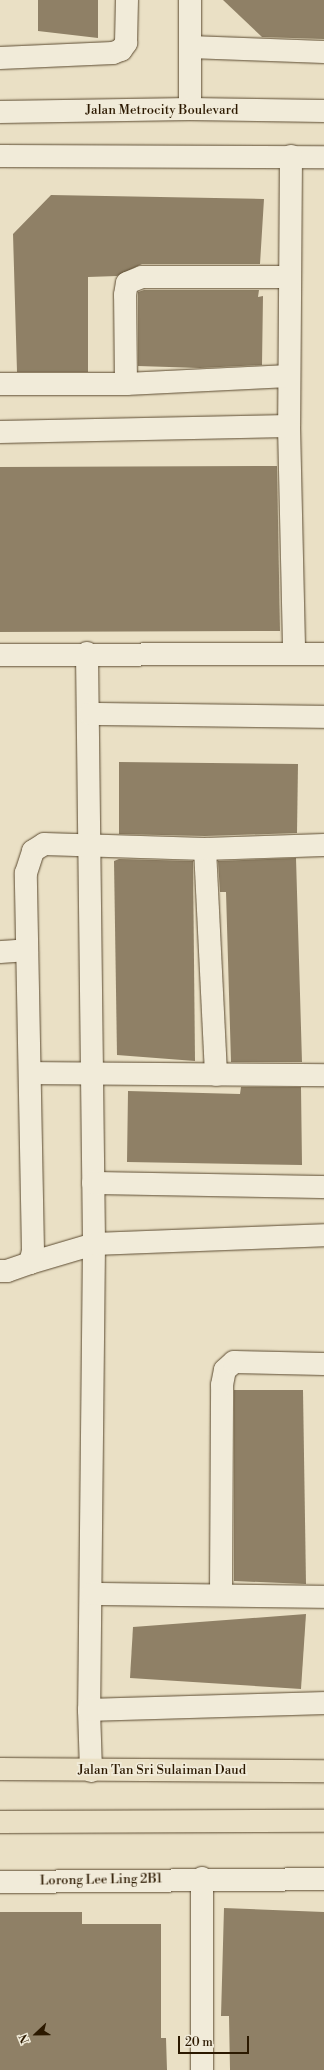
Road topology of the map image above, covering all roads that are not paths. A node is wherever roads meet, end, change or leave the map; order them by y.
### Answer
1 (127, 0) edge
2 (190, 0) edge
3 (190, 47) junction
4 (324, 52) edge
5 (0, 58) edge
6 (190, 109) junction
7 (324, 111) edge
8 (0, 112) edge
9 (0, 156) edge
10 (291, 156) junction
11 (324, 157) edge
12 (289, 277) junction
13 (289, 376) junction
14 (0, 384) edge
15 (126, 384) junction
16 (289, 426) junction
17 (0, 432) edge
18 (87, 653) junction
19 (294, 654) junction
20 (324, 654) edge
21 (0, 655) edge
22 (90, 714) junction
23 (324, 717) edge
24 (91, 844) junction
25 (324, 846) edge
26 (206, 849) junction
27 (27, 950) junction
28 (0, 952) edge
29 (30, 1073) junction
30 (92, 1074) junction
31 (216, 1075) junction
32 (324, 1075) edge
33 (93, 1182) junction
34 (324, 1187) edge
35 (324, 1235) edge
36 (94, 1244) junction
37 (30, 1263) junction
38 (0, 1270) edge
39 (324, 1364) edge
40 (92, 1594) junction
41 (221, 1595) junction
42 (324, 1597) edge
43 (324, 1703) edge
44 (89, 1710) junction
45 (0, 1769) edge
46 (91, 1771) junction
47 (324, 1771) edge
48 (324, 1821) edge
49 (0, 1822) edge
50 (202, 1878) junction
51 (324, 1879) edge
52 (0, 1882) edge
53 (202, 2070) edge

1 - 5 street
2 - 3 street
3 - 4 street
3 - 6 street
6 - 7 street, Jalan Metrocity Boulevard
6 - 8 street, Jalan Metrocity Boulevard
9 - 10 street
10 - 11 street
10 - 12 street
12 - 13 street
12 - 15 street
13 - 15 street
13 - 16 street
14 - 15 street
16 - 17 street
16 - 19 street
18 - 19 street
18 - 21 street
18 - 22 street
19 - 20 street
22 - 23 street
22 - 24 street
24 - 26 street
24 - 27 street
24 - 30 street
25 - 26 street
26 - 31 street
27 - 28 street
27 - 29 street
29 - 30 street
29 - 37 street
30 - 31 street
30 - 33 street
31 - 32 street
33 - 34 street
33 - 36 street
35 - 36 street
36 - 37 street
36 - 40 street
37 - 38 street
39 - 41 street
40 - 41 street
40 - 44 street
41 - 42 street
43 - 44 street
44 - 46 street
45 - 46 main road, Jalan Tan Sri Sulaiman Daud
46 - 47 main road, Jalan Tan Sri Sulaiman Daud
48 - 49 main road
50 - 51 street, Lorong Lee Ling 2B1
50 - 52 street, Lorong Lee Ling 2B1
50 - 53 street

